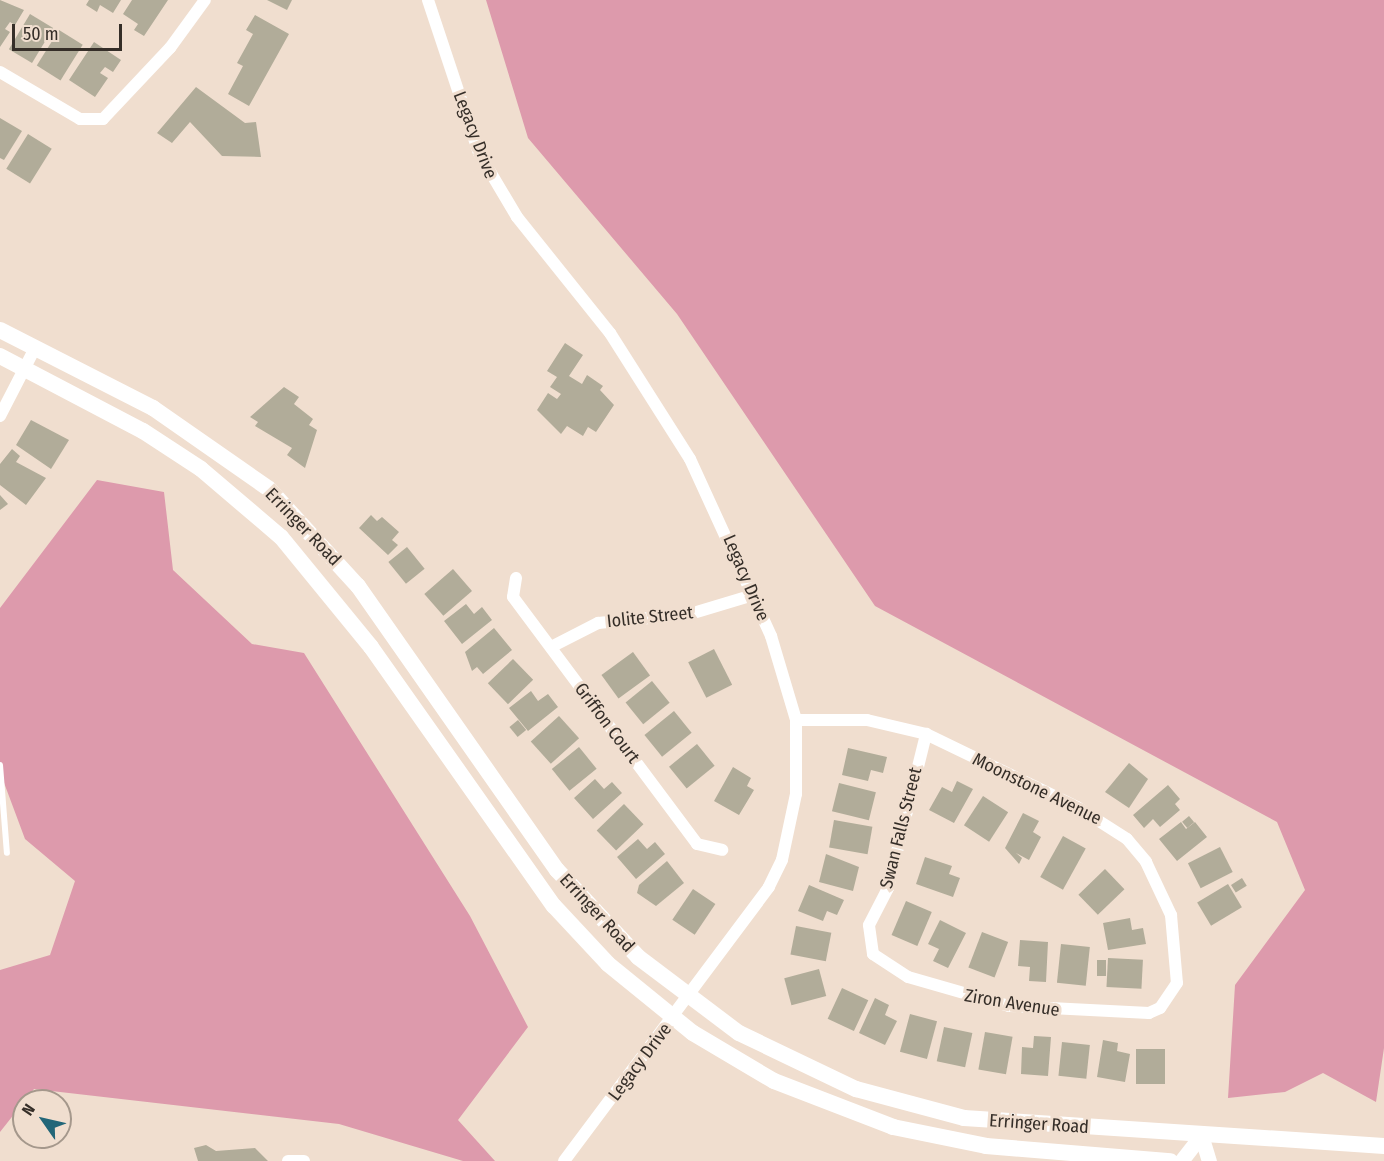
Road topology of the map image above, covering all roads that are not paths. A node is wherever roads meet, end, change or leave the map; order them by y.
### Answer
1 (205, 0) edge
2 (428, 0) edge
3 (0, 72) edge
4 (0, 330) edge
5 (34, 348) junction
6 (0, 356) edge
7 (24, 368) junction
8 (0, 416) edge
9 (516, 578) dead end
10 (753, 595) junction
11 (551, 648) junction
12 (796, 720) junction
13 (926, 735) junction
14 (0, 765) edge
15 (722, 850) dead end
16 (7, 853) dead end
17 (873, 954) joint
18 (688, 998) junction
19 (1160, 1008) joint
20 (673, 1018) junction
21 (1201, 1135) junction
22 (1384, 1146) edge
23 (288, 1161) edge
24 (304, 1161) edge
25 (564, 1161) edge
26 (1170, 1161) edge
27 (1181, 1161) edge
28 (1209, 1161) edge

1 - 3 street
2 - 10 street, Legacy Drive
4 - 5 main road, Erringer Road
5 - 7 street
5 - 18 main road, Erringer Road
6 - 7 main road, Erringer Road
7 - 8 street
7 - 20 main road, Erringer Road
9 - 11 street, Griffon Court
10 - 11 street, Iolite Street
10 - 12 street, Legacy Drive
11 - 15 street, Griffon Court
12 - 13 street, Moonstone Avenue
12 - 18 street, Legacy Drive
13 - 17 street, Swan Falls Street
13 - 19 street, Moonstone Avenue
14 - 16 lane
17 - 19 street, Ziron Avenue
18 - 20 street, Legacy Drive
18 - 21 main road, Erringer Road
20 - 25 street, Legacy Drive
20 - 26 main road, Erringer Road
21 - 22 main road, Erringer Road
21 - 27 street
21 - 28 street
23 - 24 street

